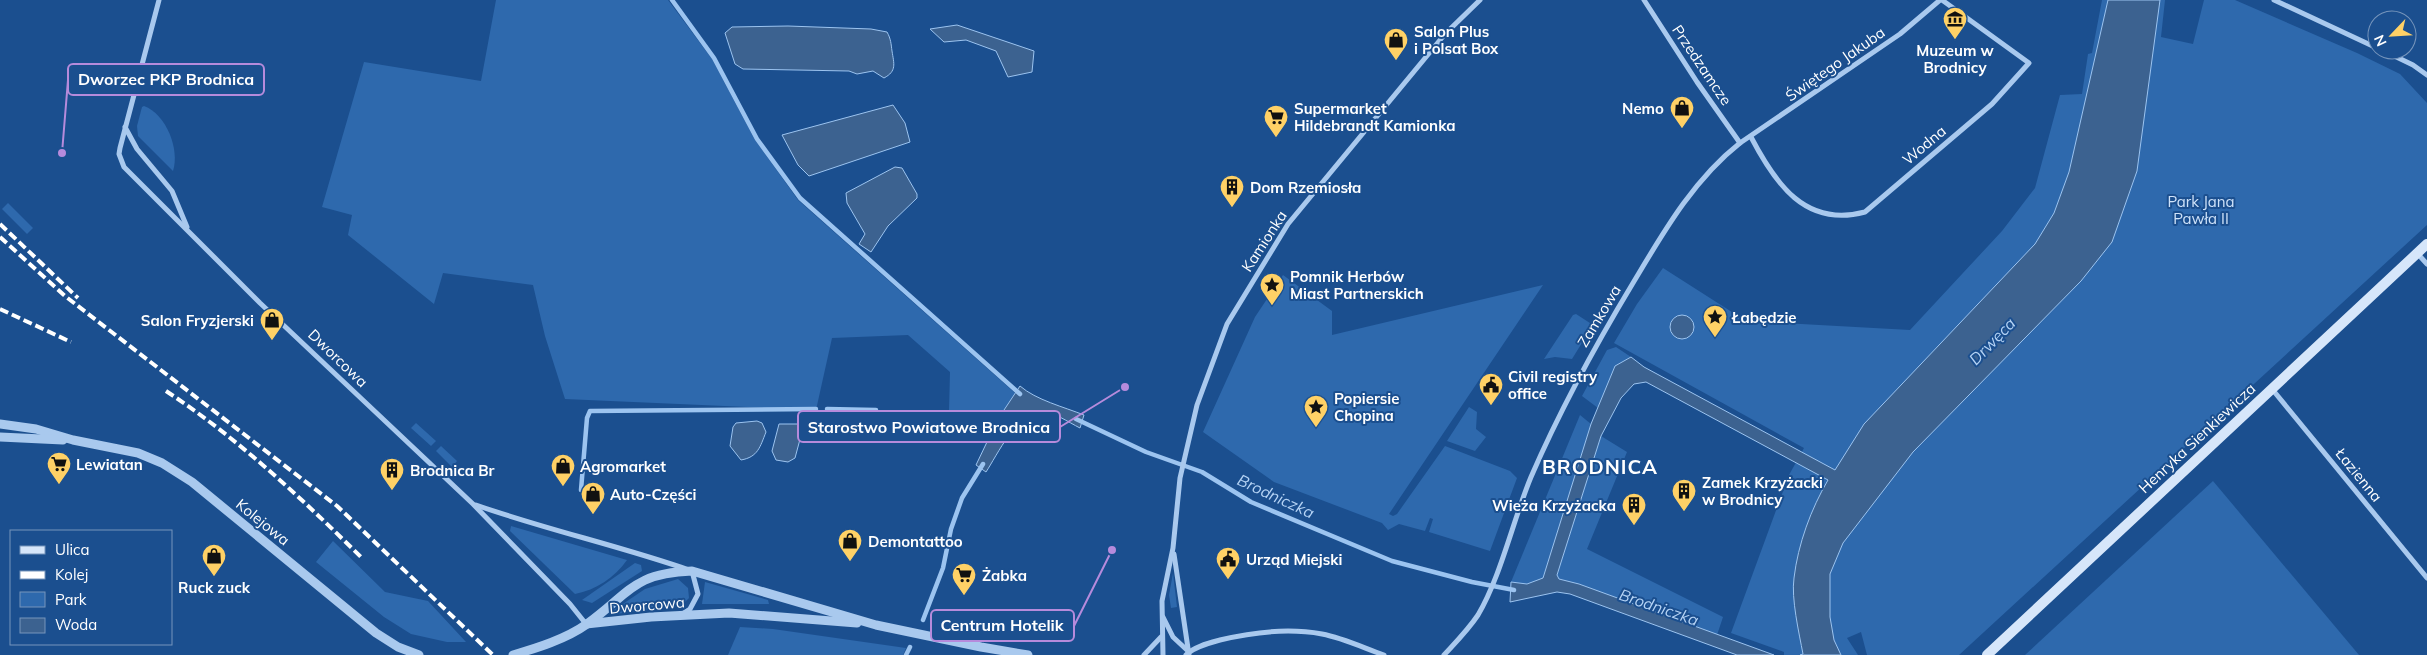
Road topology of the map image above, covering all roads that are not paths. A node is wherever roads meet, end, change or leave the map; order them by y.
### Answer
1 (159, 0) edge
2 (1480, 0) edge
3 (1644, 0) edge
4 (1941, 0) edge
5 (2274, 0) edge
6 (2367, 43) edge
7 (2403, 60) edge
8 (2427, 75) edge
9 (124, 127) junction
10 (1750, 137) junction
11 (1740, 143) junction
12 (188, 229) junction
13 (2427, 244) edge
14 (2417, 253) junction
15 (2427, 264) edge
16 (2271, 389) junction
17 (0, 424) edge
18 (0, 437) edge
19 (73, 440) junction
20 (473, 504) junction
21 (1173, 548) junction
22 (692, 570) junction
23 (2427, 578) edge
24 (1162, 614) junction
25 (681, 615) junction
26 (586, 624) junction
27 (876, 625) junction
28 (1161, 636) junction
29 (1188, 654) edge
30 (419, 655) edge
31 (513, 655) edge
32 (1028, 655) edge
33 (1144, 655) edge
34 (1163, 655) edge
35 (1384, 655) edge
36 (1444, 655) edge
37 (1987, 655) edge

1 - 9 street
2 - 21 street, Kamionka
3 - 11 street, Przedzamcze
4 - 10 street, Świętego Jakuba
4 - 10 street, Wodna
5 - 6 street
7 - 8 street
9 - 12 street, Dworcowa
9 - 12 street, Dworcowa
10 - 11 street, Świętego Jakuba
11 - 36 street, Zamkowa
12 - 20 street, Dworcowa
13 - 14 main road, Henryka Sienkiewicza
14 - 15 street
14 - 16 main road, Henryka Sienkiewicza
16 - 23 street, Łazienna
16 - 37 main road, Henryka Sienkiewicza
17 - 19 street, Kolejowa
18 - 19 street, Kolejowa
19 - 30 street, Kolejowa
20 - 22 street, Dworcowa
20 - 26 street, Dworcowa
21 - 24 street, Kamionka
21 - 29 street, Kamionka
22 - 25 street
22 - 26 street
22 - 27 street, Dworcowa
24 - 28 street, Kamionka
24 - 29 street
25 - 26 street, Dworcowa
25 - 27 street, Dworcowa
26 - 31 street
27 - 32 street, Dworcowa
28 - 33 street
28 - 34 street, Kamionka
29 - 35 street

